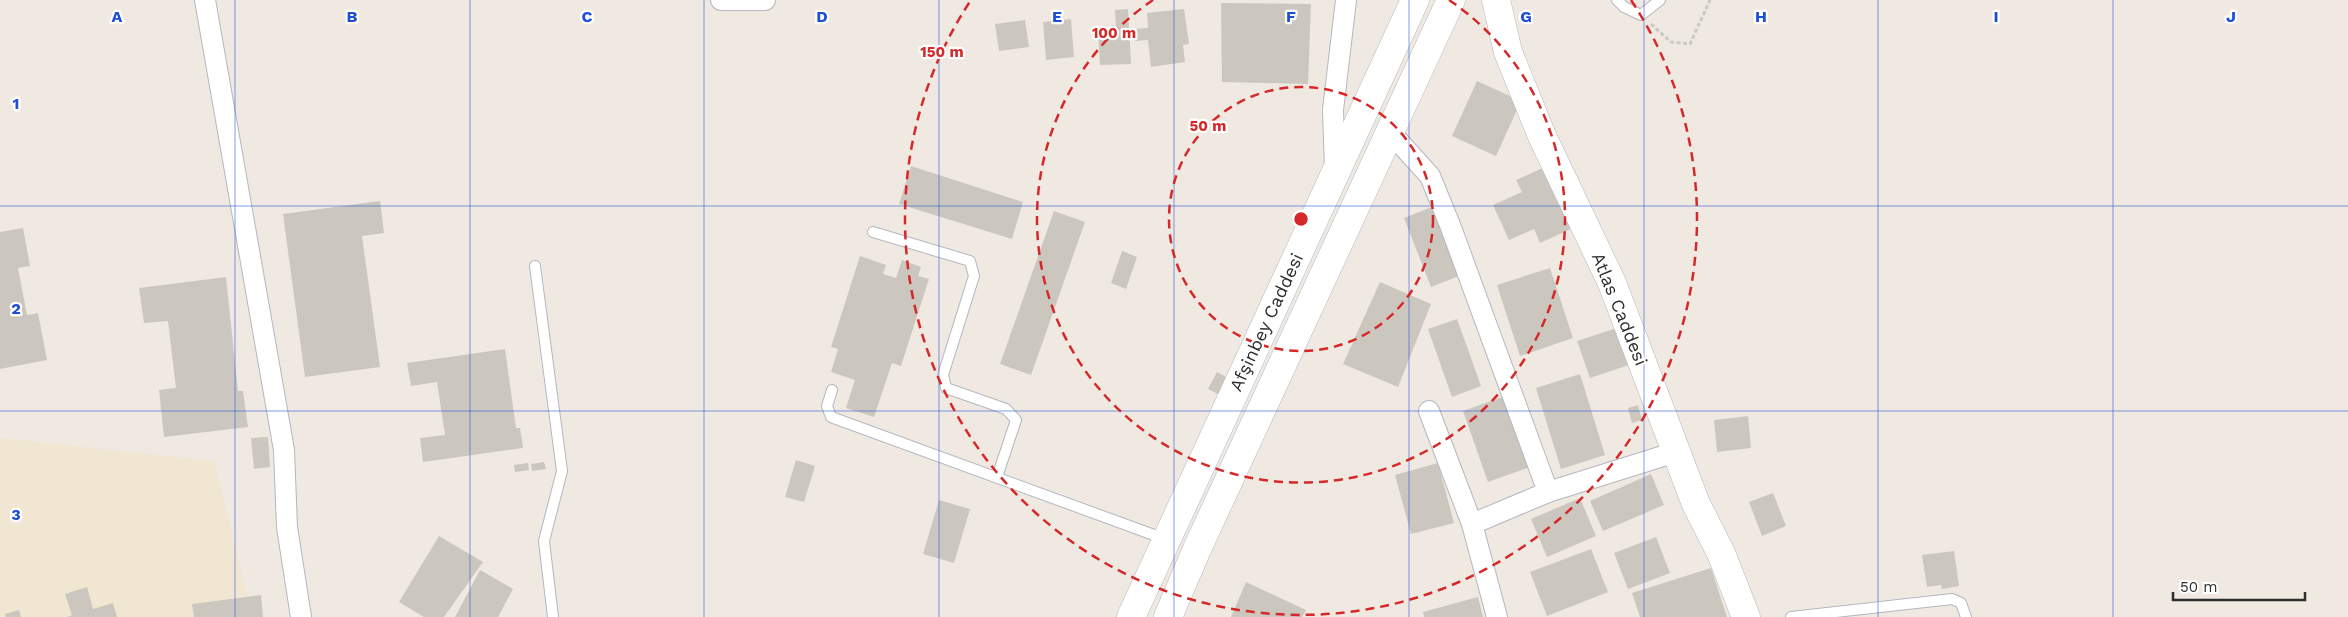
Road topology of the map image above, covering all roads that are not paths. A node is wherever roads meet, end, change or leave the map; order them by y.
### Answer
1 (205, 0) edge
2 (721, 0) edge
3 (765, 0) edge
4 (1346, 0) edge
5 (1415, 0) edge
6 (1452, 0) edge
7 (1496, 0) edge
8 (1617, 0) edge
9 (1660, 0) edge
10 (1390, 132) junction
11 (1336, 172) junction
12 (873, 232) dead end
13 (535, 266) dead end
14 (832, 390) dead end
15 (1429, 411) dead end
16 (1676, 452) junction
17 (997, 477) junction
18 (1548, 492) junction
19 (1472, 524) junction
20 (1166, 540) junction
21 (301, 617) edge
22 (553, 617) edge
23 (1131, 617) edge
24 (1168, 617) edge
25 (1496, 617) edge
26 (1746, 617) edge
27 (1791, 617) edge
28 (1966, 617) edge

1 - 21 street
2 - 3 street
4 - 11 street
5 - 11 main road, Afşinbey Caddesi
6 - 10 main road, Afşinbey Caddesi
7 - 16 main road, Atlas Caddesi
8 - 9 lane
10 - 18 street
10 - 24 main road, Afşinbey Caddesi
11 - 20 main road, Afşinbey Caddesi
12 - 17 lane
13 - 22 lane
14 - 17 lane
15 - 19 street
16 - 18 street
16 - 26 main road, Atlas Caddesi
17 - 20 lane
18 - 19 street
19 - 25 street
20 - 23 main road, Afşinbey Caddesi
27 - 28 lane

